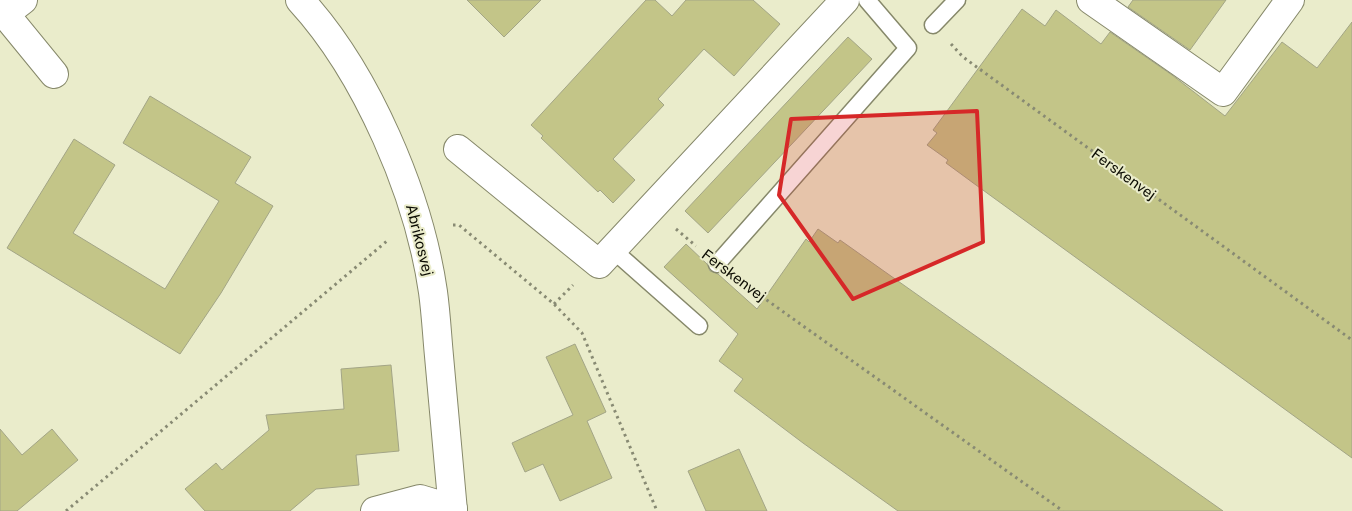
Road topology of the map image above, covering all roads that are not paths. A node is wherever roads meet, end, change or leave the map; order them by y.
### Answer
1 (300, 0) edge
2 (845, 0) edge
3 (867, 0) edge
4 (957, 0) edge
5 (1091, 0) edge
6 (1290, 0) edge
7 (9, 8) edge
8 (933, 25) road end
9 (54, 74) dead end
10 (458, 149) dead end
11 (613, 250) junction
12 (717, 264) road end
13 (699, 326) dead end
14 (453, 510) edge
15 (375, 511) edge

1 - 14 street, Abrikosvej
2 - 11 street
3 - 12 lane
4 - 8 lane
5 - 6 street
7 - 9 street
10 - 11 street
11 - 13 lane
14 - 15 street, Abrikosvej

